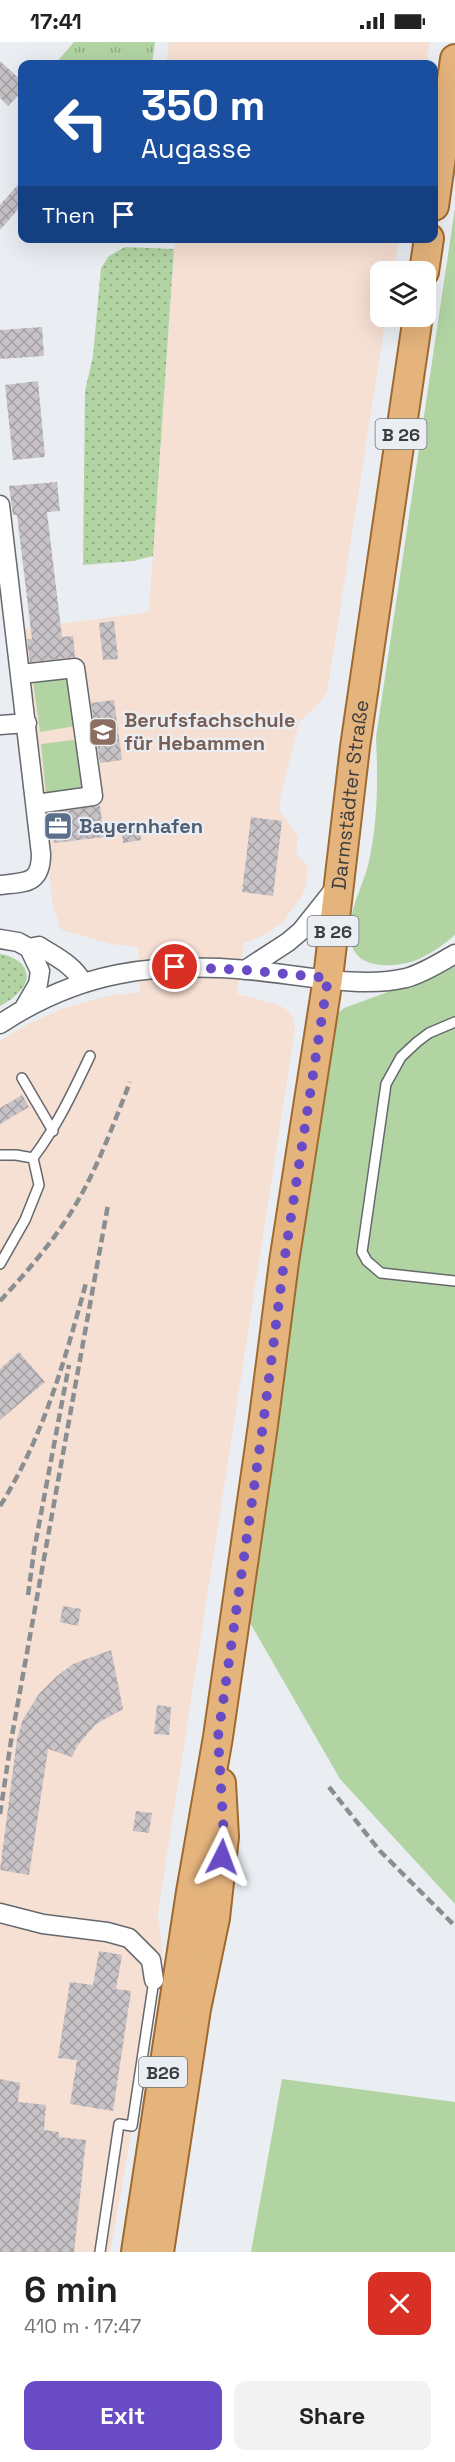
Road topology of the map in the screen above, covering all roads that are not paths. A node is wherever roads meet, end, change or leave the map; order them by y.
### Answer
1 (455, 59) edge
2 (438, 178) edge
3 (428, 243) edge
4 (426, 261) edge
5 (416, 327) edge
6 (0, 505) edge
7 (3, 567) edge
8 (21, 674) junction
9 (27, 723) junction
10 (0, 725) edge
11 (36, 804) junction
12 (339, 884) junction
13 (1, 885) edge
14 (0, 939) edge
15 (29, 948) junction
16 (455, 954) edge
17 (238, 970) junction
18 (328, 978) junction
19 (83, 983) junction
20 (24, 1008) junction
21 (455, 1022) edge
22 (0, 1024) edge
23 (90, 1056) dead end
24 (22, 1078) dead end
25 (53, 1131) junction
26 (0, 1155) edge
27 (33, 1158) junction
28 (0, 1264) edge
29 (455, 1281) edge
30 (218, 1737) junction
31 (0, 1913) edge
32 (154, 1980) joint
33 (100, 2252) edge
34 (136, 2252) edge
35 (159, 2252) edge

1 - 2 main road
3 - 4 main road
5 - 12 main road, Darmstädter Straße / B 26
6 - 7 street
7 - 8 street
8 - 9 street
8 - 11 street
9 - 10 street
9 - 11 street
11 - 13 street
12 - 17 street
12 - 18 main road, Darmstädter Straße / B 26
14 - 15 street
15 - 19 street
15 - 20 street
16 - 18 street
17 - 18 street
17 - 19 street
18 - 30 main road, Darmstädter Straße / B 26
19 - 20 street
20 - 22 street
21 - 29 lane
23 - 25 lane
24 - 25 lane
25 - 27 lane
26 - 27 lane
27 - 28 lane
30 - 34 main road, Darmstädter Straße / B26
30 - 35 main road, Darmstädter Straße / B 26
31 - 32 street
32 - 33 lane

